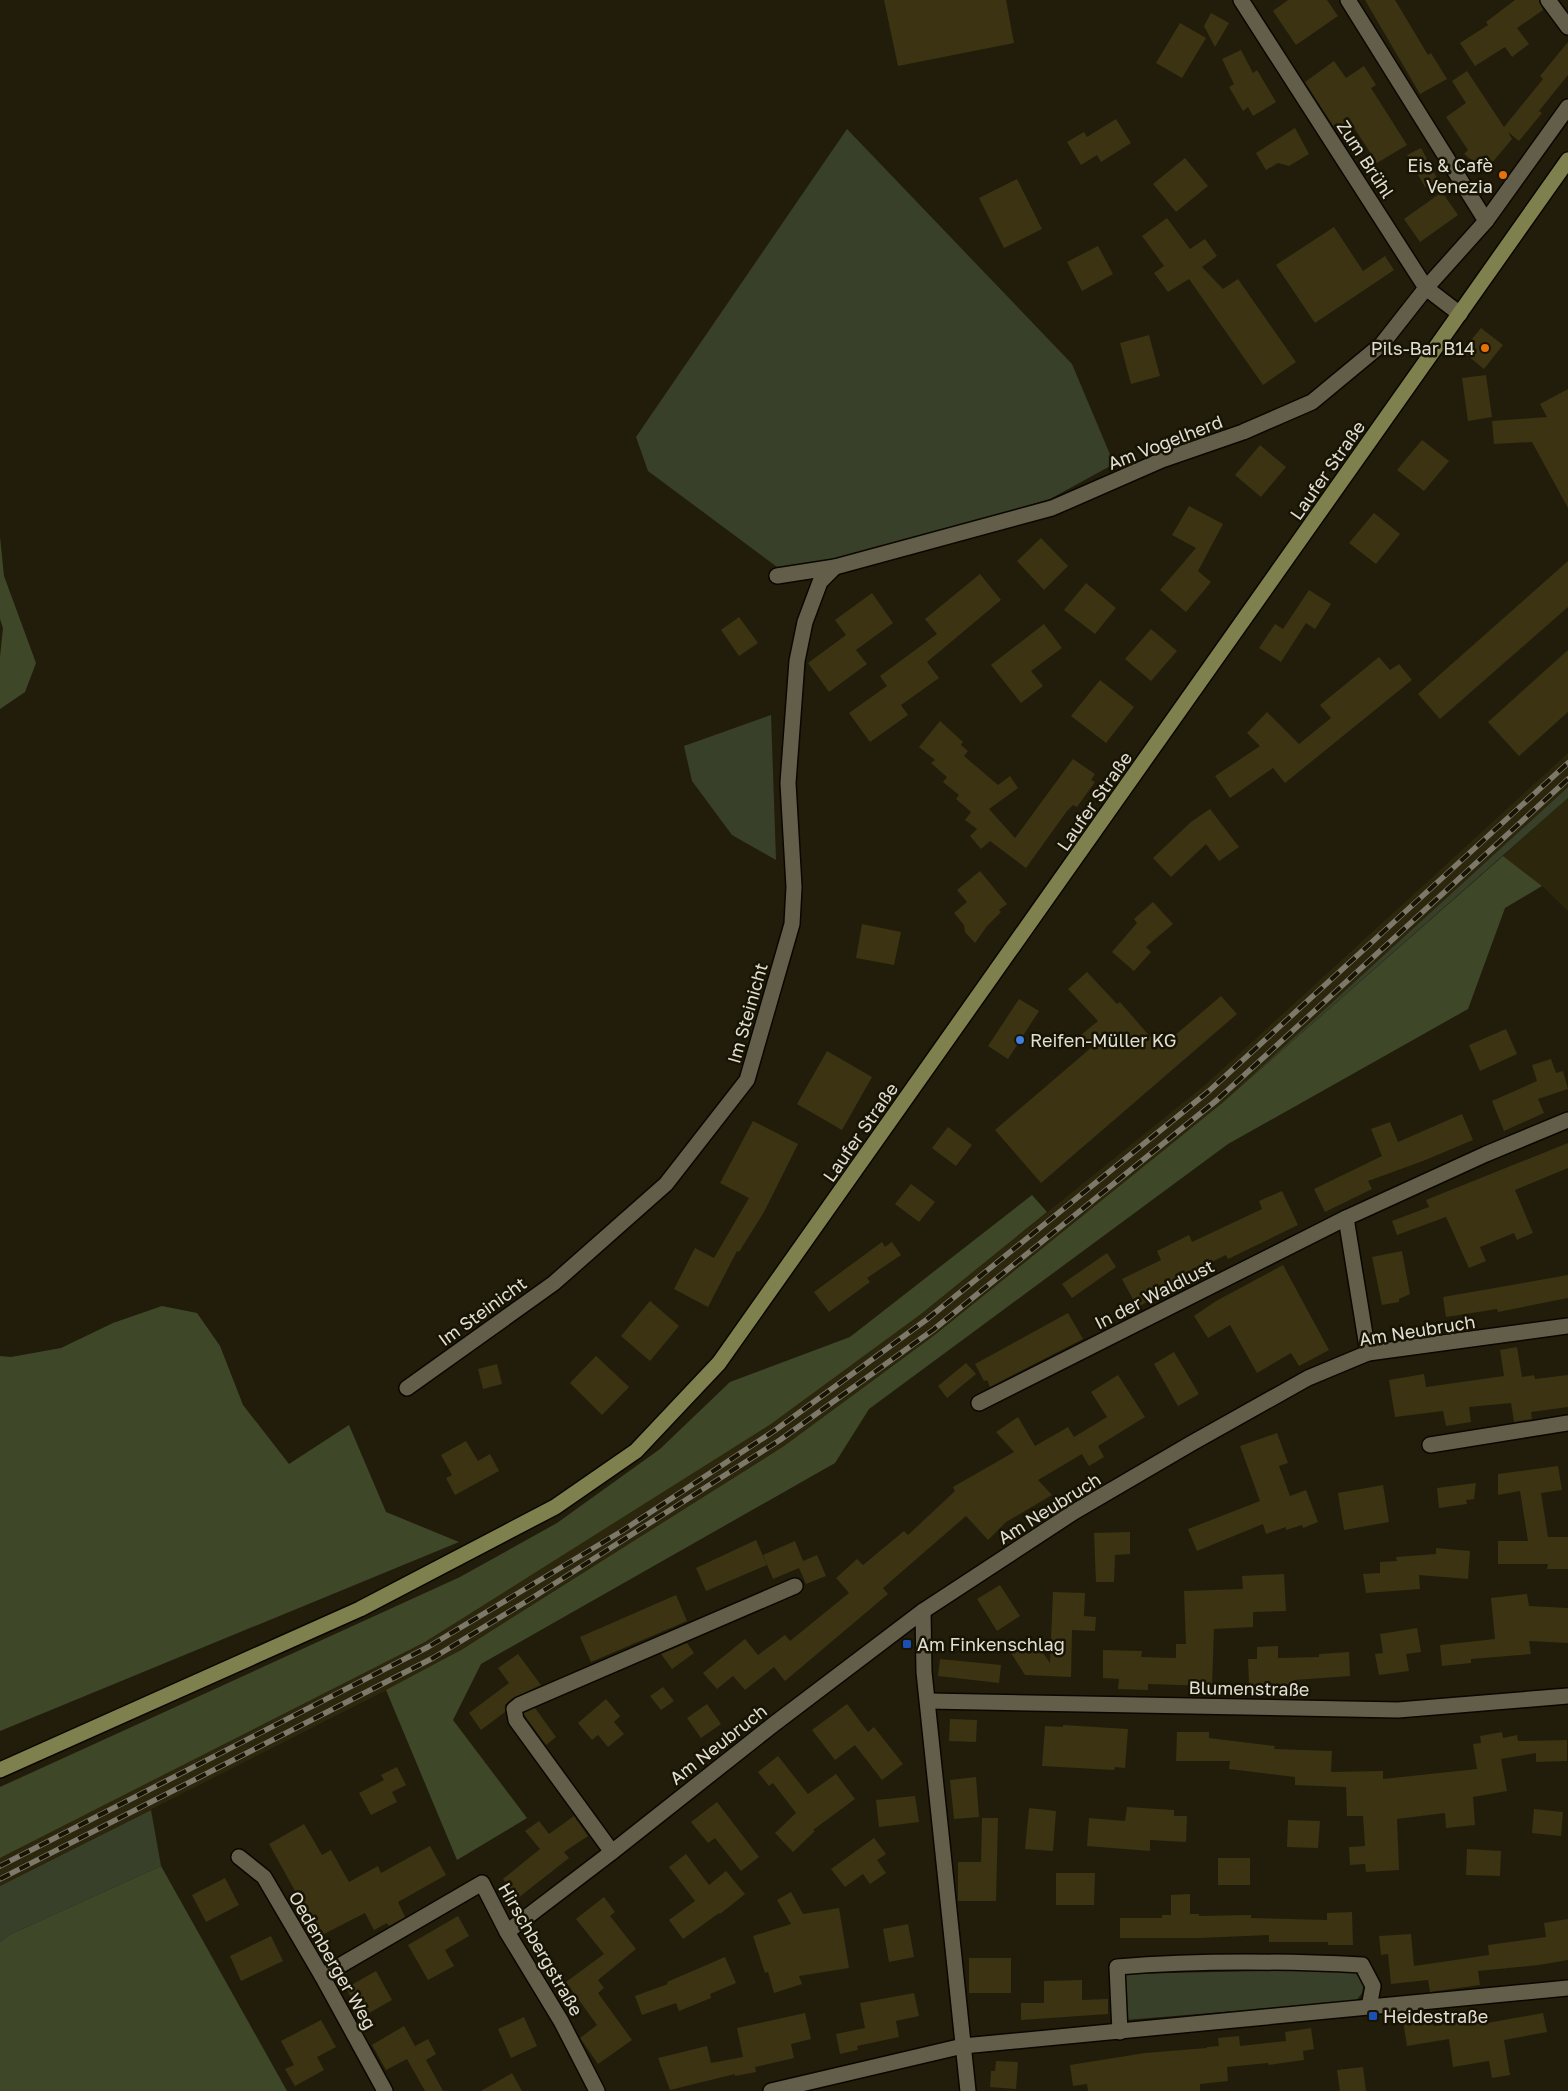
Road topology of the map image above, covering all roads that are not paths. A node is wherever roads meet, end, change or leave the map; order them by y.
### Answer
1 (1241, 0) edge
2 (1348, 0) edge
3 (1548, 0) edge
4 (1568, 27) edge
5 (1568, 108) edge
6 (1568, 160) edge
7 (1486, 222) junction
8 (1426, 288) junction
9 (1460, 314) junction
10 (874, 555) joint
11 (836, 567) junction
12 (778, 576) dead end
13 (1568, 1120) edge
14 (1346, 1218) junction
15 (1568, 1326) edge
16 (1368, 1353) junction
17 (407, 1388) dead end
18 (979, 1403) dead end
19 (1568, 1424) edge
20 (1430, 1445) dead end
21 (795, 1586) dead end
22 (923, 1611) junction
23 (1568, 1696) edge
24 (928, 1701) junction
25 (0, 1770) edge
26 (612, 1852) junction
27 (239, 1857) dead end
28 (507, 1932) junction
29 (322, 1976) junction
30 (1568, 1988) edge
31 (1369, 2007) junction
32 (1120, 2032) junction
33 (963, 2046) junction
34 (385, 2091) edge
35 (597, 2091) edge
36 (771, 2091) edge
37 (968, 2091) edge

1 - 8 street, Zum Brühl
2 - 7 street
3 - 4 street
5 - 7 street
6 - 9 main road, Laufer Straße
7 - 8 street
8 - 9 street, Zum Brühl
8 - 10 street, Am Vogelherd
9 - 25 main road, Laufer Straße
10 - 11 street, Im Steinicht
11 - 12 street, Im Steinicht
11 - 17 street, Im Steinicht
13 - 14 street, In der Waldlust
14 - 16 street
14 - 18 street, In der Waldlust
15 - 16 street, Am Neubruch
16 - 22 street, Am Neubruch
19 - 20 street
21 - 26 street
22 - 24 street
22 - 26 street, Am Neubruch
23 - 24 street, Blumenstraße
24 - 33 street
26 - 28 street, Am Neubruch
27 - 29 street, Oedenberger Weg
28 - 29 street, Hirschbergstraße
28 - 35 street, Hirschbergstraße
29 - 34 street, Oedenberger Weg
30 - 31 street
31 - 32 street
31 - 32 street
32 - 33 street
33 - 36 street
33 - 37 street

